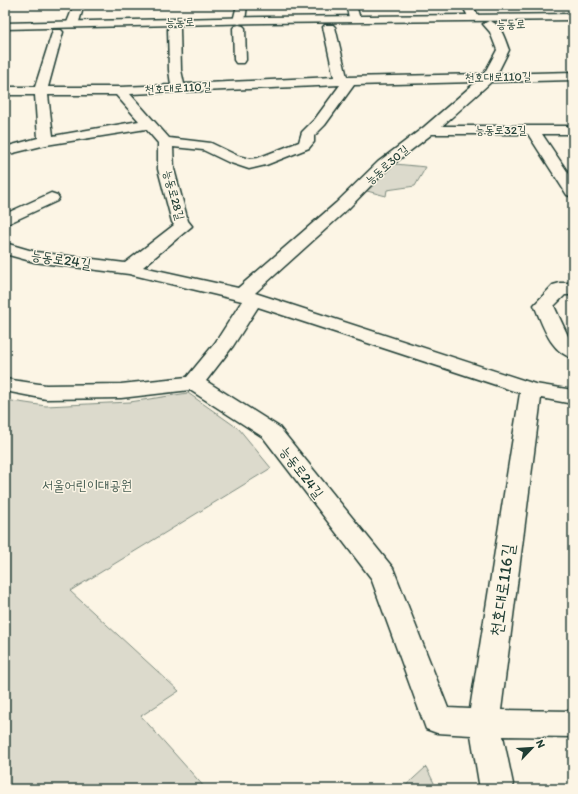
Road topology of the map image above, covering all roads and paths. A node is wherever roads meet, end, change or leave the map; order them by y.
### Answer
1 (79, 5) edge
2 (242, 5) edge
3 (351, 5) edge
4 (467, 5) edge
5 (573, 17) edge
6 (474, 18) junction
7 (354, 19) junction
8 (72, 24) junction
9 (489, 24) junction
10 (573, 24) edge
11 (239, 25) junction
12 (5, 26) edge
13 (329, 27) junction
14 (174, 29) junction
15 (57, 32) junction
16 (5, 33) edge
17 (240, 60) dead end
18 (573, 76) edge
19 (489, 77) junction
20 (346, 81) junction
21 (178, 88) junction
22 (41, 90) junction
23 (5, 91) edge
24 (120, 91) junction
25 (148, 124) junction
26 (429, 130) junction
27 (532, 130) junction
28 (573, 130) edge
29 (46, 142) junction
30 (164, 142) junction
31 (5, 151) edge
32 (573, 192) edge
33 (51, 198) dead end
34 (5, 220) edge
35 (5, 248) edge
36 (129, 269) junction
37 (573, 289) edge
38 (248, 297) junction
39 (573, 352) edge
40 (194, 383) junction
41 (5, 385) edge
42 (531, 390) junction
43 (570, 394) edge
44 (484, 722) junction
45 (573, 724) edge
46 (497, 789) edge

1 - 8 street
2 - 11 street
3 - 7 street
4 - 6 street
5 - 6 street, 능동로
6 - 7 street, 능동로
7 - 11 street, 능동로
8 - 11 street, 능동로
8 - 12 street, 능동로
9 - 10 street, 능동로
9 - 13 street, 능동로
9 - 19 street, 능동로30길
11 - 13 street, 능동로
11 - 14 street, 능동로
11 - 17 street
13 - 20 street
14 - 15 street, 능동로
14 - 21 street
15 - 16 street, 능동로
15 - 22 street
18 - 19 street, 천호대로110길
19 - 20 street, 천호대로110길
19 - 26 street, 능동로30길
20 - 21 street, 천호대로110길
20 - 30 street
21 - 24 street, 천호대로110길
22 - 23 street, 천호대로110길
22 - 24 street, 천호대로110길
22 - 29 street
24 - 25 street
25 - 29 street
25 - 30 street
26 - 27 street, 능동로32길
26 - 38 street, 능동로30길
27 - 28 street, 능동로32길
27 - 32 street
29 - 31 street
30 - 36 street, 능동로28길
33 - 34 street
35 - 36 street, 능동로24길
36 - 38 street, 능동로24길
37 - 39 street
38 - 40 street, 능동로30길
38 - 42 street, 능동로24길
40 - 41 street
40 - 44 street, 능동로24길
42 - 43 street, 능동로24길
42 - 44 street, 천호대로116길
44 - 45 street
44 - 46 street, 천호대로116길

